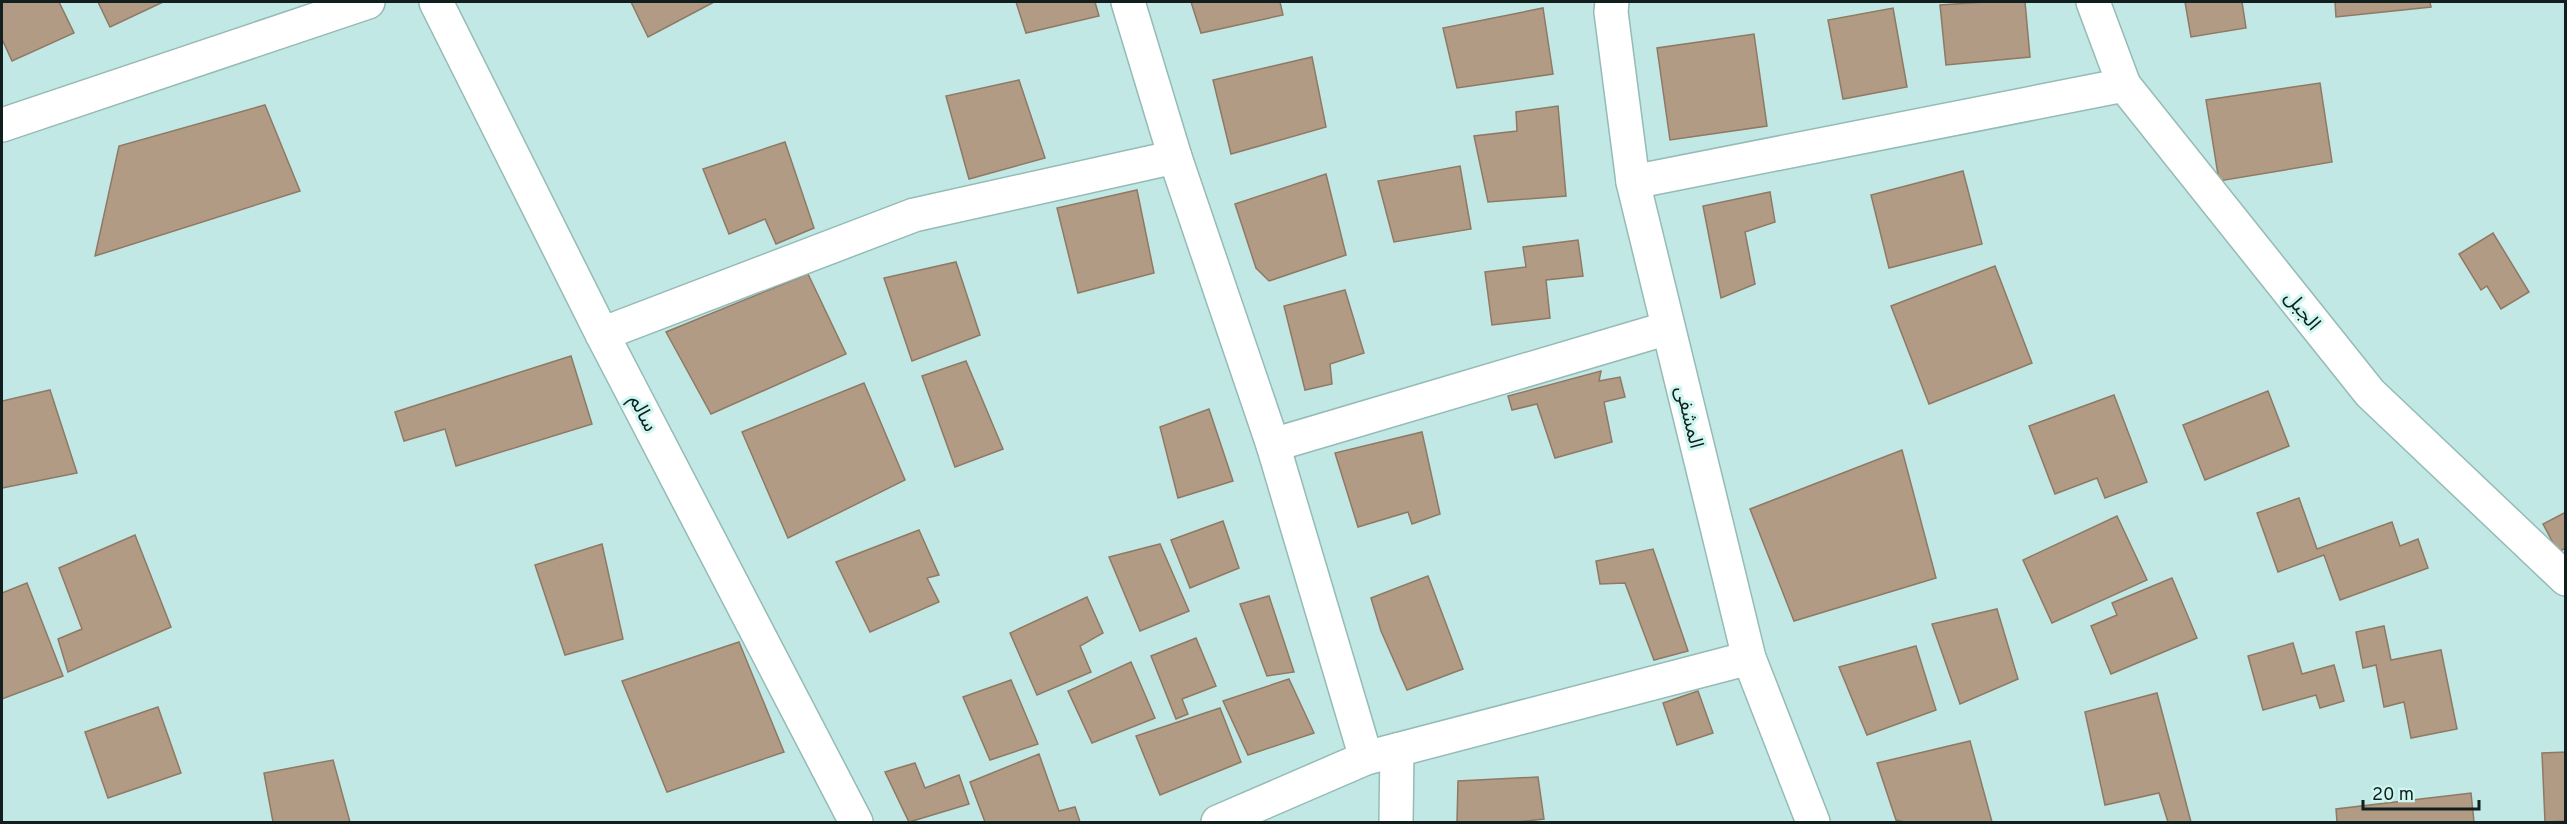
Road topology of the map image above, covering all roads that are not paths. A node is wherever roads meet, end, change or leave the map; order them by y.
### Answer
1 (368, 2) edge
2 (436, 2) edge
3 (1128, 2) edge
4 (1612, 2) edge
5 (2093, 2) edge
6 (2124, 85) junction
7 (2, 125) edge
8 (1175, 157) junction
9 (1633, 182) junction
10 (1668, 328) junction
11 (602, 334) junction
12 (1273, 445) junction
13 (2565, 579) edge
14 (1749, 658) junction
15 (1381, 754) junction
16 (856, 822) edge
17 (1218, 822) edge
18 (1396, 822) edge
19 (1813, 822) edge

1 - 7 street
2 - 11 street, سالم
3 - 8 street
4 - 9 street, المشفى
5 - 6 street, الجبل
6 - 9 street
6 - 13 street, الجبل
8 - 11 street
8 - 12 street
9 - 10 street, المشفى
10 - 12 street
10 - 14 street, المشفى
11 - 16 street, سالم
12 - 15 street
14 - 15 street
14 - 19 street, المشفى
15 - 17 street
15 - 18 street

